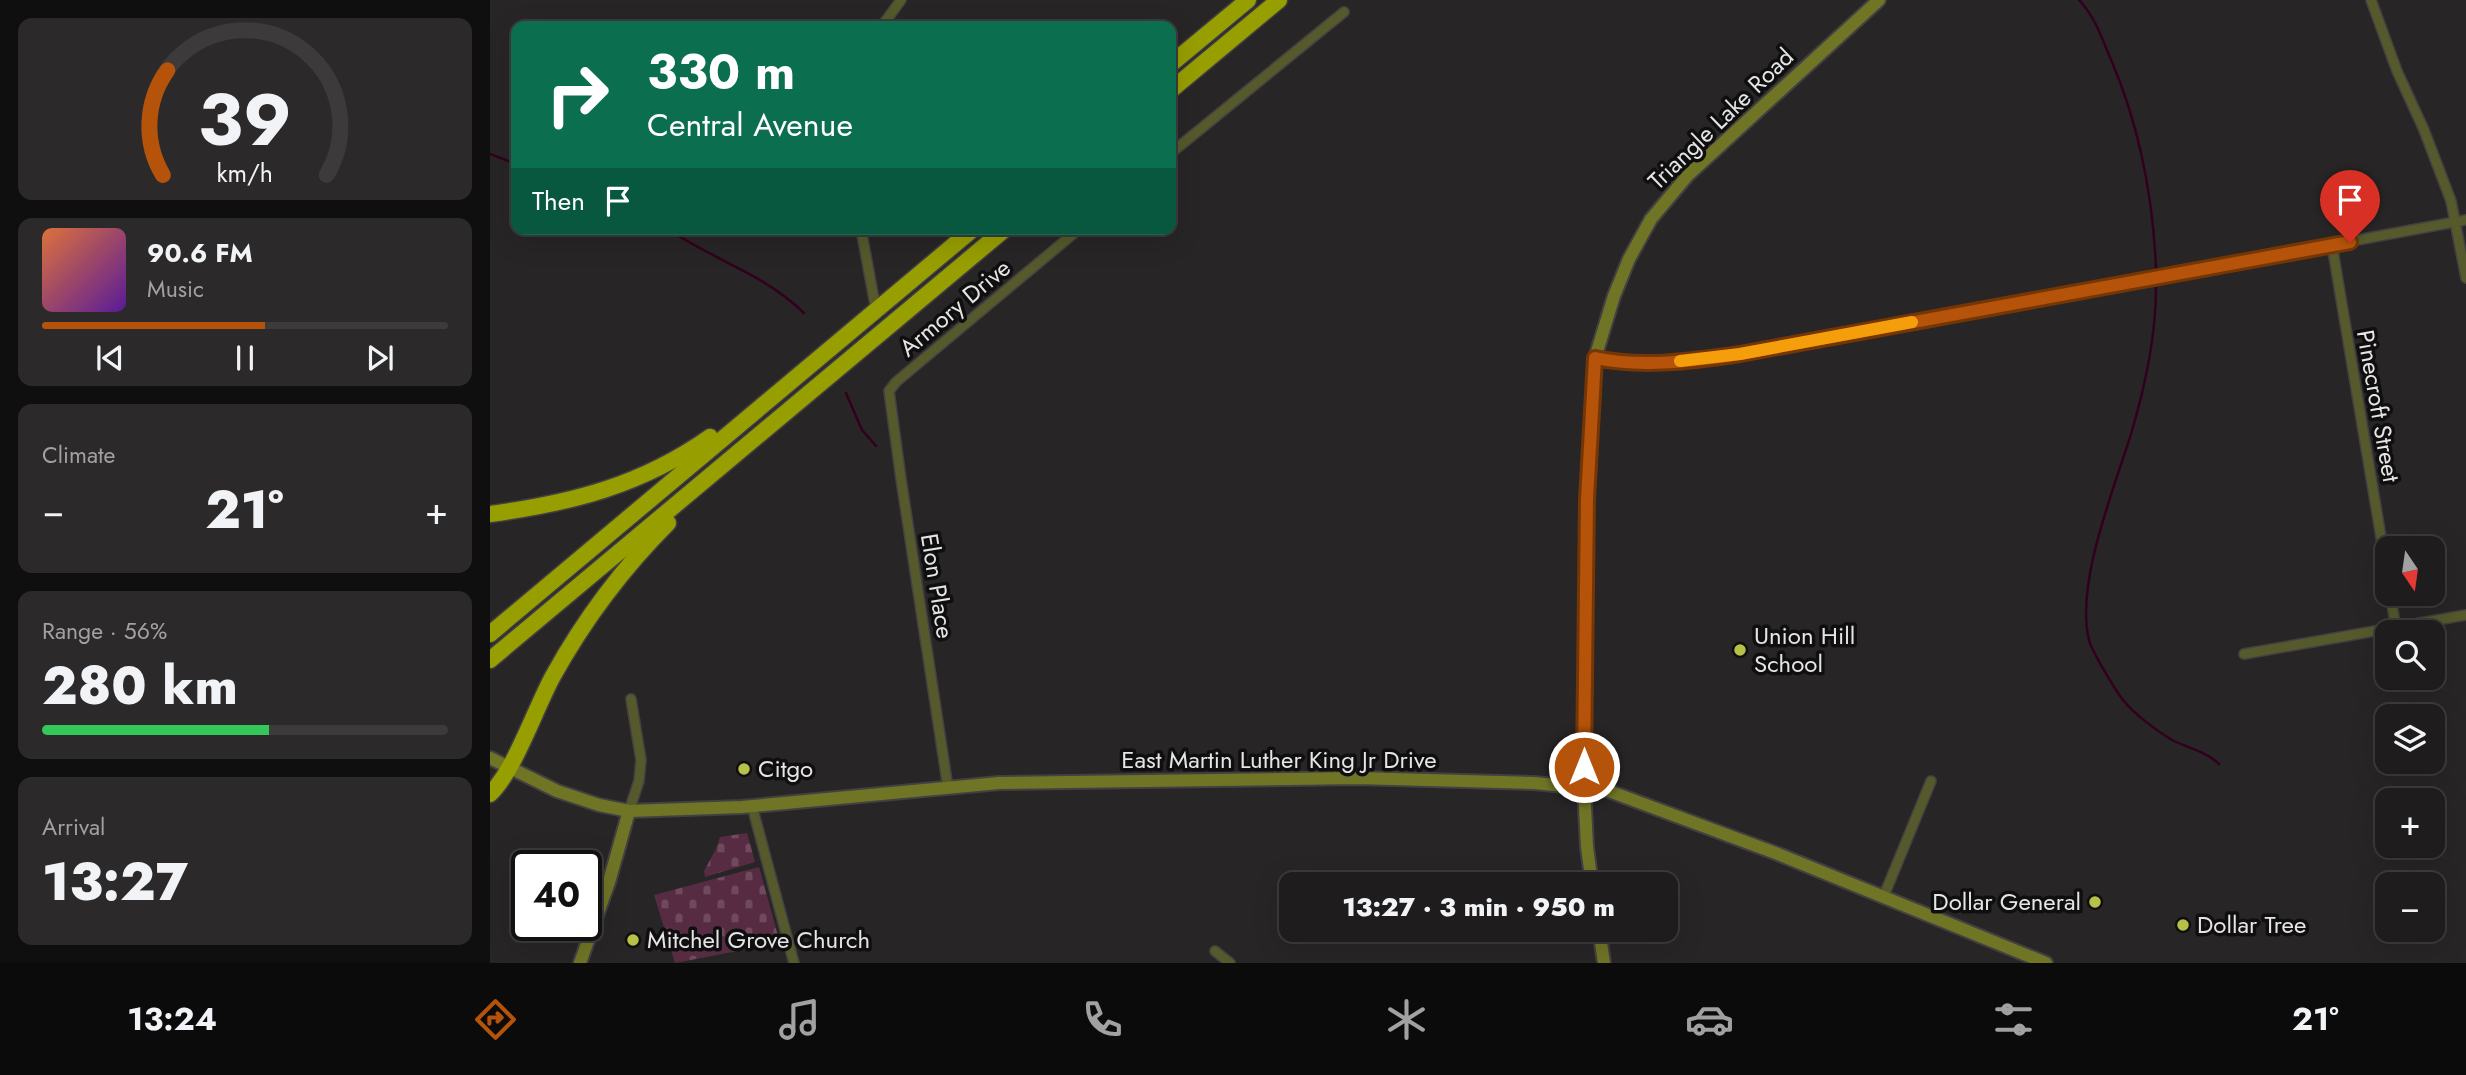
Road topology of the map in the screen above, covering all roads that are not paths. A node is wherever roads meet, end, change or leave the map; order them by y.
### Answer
1 (901, 0) edge
2 (1248, 0) edge
3 (1279, 0) edge
4 (1879, 0) edge
5 (2371, 0) edge
6 (1344, 12) dead end
7 (886, 21) edge
8 (1176, 60) edge
9 (1176, 86) edge
10 (1176, 149) edge
11 (2461, 221) edge
12 (862, 235) edge
13 (966, 235) edge
14 (998, 235) edge
15 (1072, 235) edge
16 (2332, 245) junction
17 (2466, 278) edge
18 (876, 310) junction
19 (1595, 358) junction
20 (792, 379) junction
21 (890, 391) joint
22 (743, 449) junction
23 (490, 514) edge
24 (2381, 536) edge
25 (2466, 615) edge
26 (2439, 620) edge
27 (2375, 632) edge
28 (490, 634) edge
29 (2244, 654) dead end
30 (490, 660) edge
31 (631, 699) dead end
32 (490, 758) edge
33 (509, 766) junction
34 (1931, 781) dead end
35 (948, 788) junction
36 (1584, 788) junction
37 (490, 794) edge
38 (752, 806) junction
39 (629, 811) junction
40 (1590, 872) edge
41 (1883, 898) junction
42 (1601, 942) edge
43 (1215, 951) dead end
44 (580, 963) edge
45 (794, 963) edge
46 (1230, 963) edge
47 (1604, 963) edge
48 (2046, 963) edge

1 - 7 street
2 - 8 highway
3 - 9 highway
4 - 19 main road, Triangle Lake Road
5 - 11 street
6 - 10 street
11 - 16 street
11 - 17 street
12 - 18 street
13 - 18 highway
14 - 22 highway
15 - 21 street, Armory Drive
16 - 19 street
16 - 24 street, Pinecroft Street
18 - 20 highway
19 - 36 main road, Triangle Lake Road
20 - 23 highway
20 - 28 highway
21 - 35 street, Elon Place
22 - 30 highway
22 - 33 highway
25 - 26 street
27 - 29 street
31 - 39 street
32 - 33 main road, East Martin Luther King Jr Drive
33 - 37 highway
33 - 39 main road, East Martin Luther King Jr Drive
34 - 41 street
35 - 36 main road, East Martin Luther King Jr Drive
35 - 38 main road, East Martin Luther King Jr Drive
36 - 40 main road, Triangle Lake Road
36 - 41 main road, East Martin Luther King Jr Drive
38 - 39 main road, East Martin Luther King Jr Drive
38 - 45 street
39 - 44 main road
41 - 48 main road, East Martin Luther King Jr Drive
42 - 47 main road
43 - 46 street

